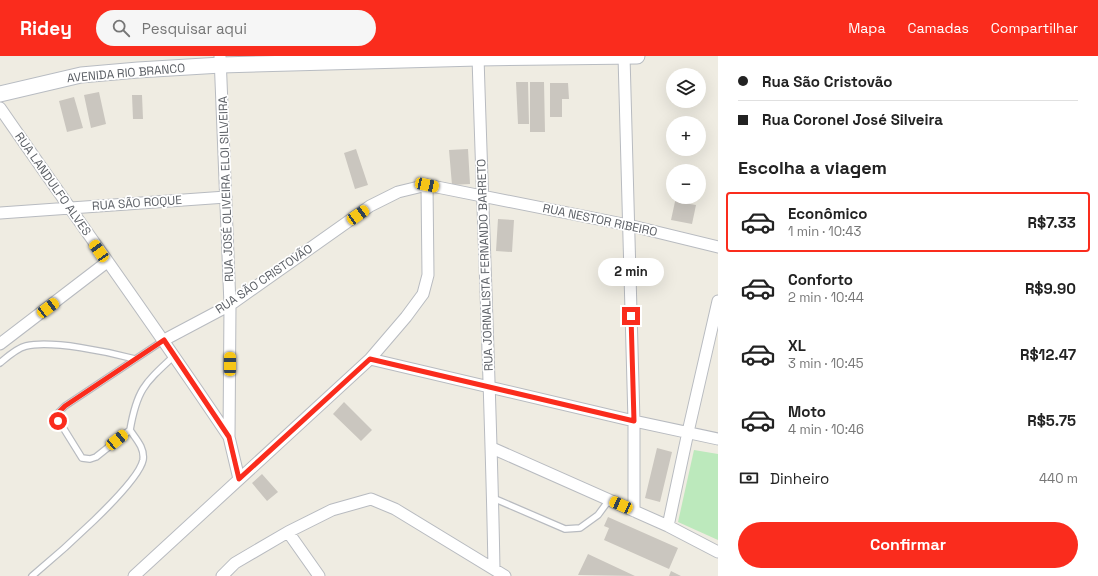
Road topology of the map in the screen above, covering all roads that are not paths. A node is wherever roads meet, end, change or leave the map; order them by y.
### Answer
1 (624, 56) edge
2 (637, 56) edge
3 (478, 57) edge
4 (221, 61) edge
5 (0, 94) edge
6 (0, 108) edge
7 (427, 185) junction
8 (482, 196) junction
9 (226, 197) junction
10 (68, 208) junction
11 (0, 213) edge
12 (628, 225) junction
13 (718, 247) edge
14 (107, 262) junction
15 (718, 301) edge
16 (230, 305) junction
17 (164, 340) junction
18 (0, 344) edge
19 (174, 356) junction
20 (135, 359) junction
21 (370, 359) junction
22 (0, 363) edge
23 (488, 386) junction
24 (634, 421) junction
25 (130, 430) junction
26 (688, 432) junction
27 (229, 437) junction
28 (718, 439) edge
29 (492, 448) junction
30 (239, 479) junction
31 (493, 498) junction
32 (609, 500) junction
33 (634, 511) junction
34 (668, 526) junction
35 (288, 532) junction
36 (718, 552) edge
37 (494, 568) junction
38 (32, 576) edge
39 (134, 576) edge
40 (222, 576) edge
41 (319, 576) edge
42 (505, 576) edge

1 - 2 main road, AVENIDA RIO BRANCO
1 - 3 main road, AVENIDA RIO BRANCO
1 - 12 street
3 - 4 main road, AVENIDA RIO BRANCO
3 - 8 street, RUA JORNALISTA FERNANDO BARRETO
4 - 5 main road, AVENIDA RIO BRANCO
4 - 9 street, RUA JOSÉ OLIVEIRA ELOI SILVEIRA
6 - 10 street, RUA LANDULFO ALVES
7 - 8 street, RUA SÃO CRISTOVÃO
7 - 16 street, RUA SÃO CRISTOVÃO
7 - 21 street
8 - 12 street, RUA NESTOR RIBEIRO
8 - 23 street, RUA JORNALISTA FERNANDO BARRETO
9 - 10 street, RUA SÃO ROQUE
9 - 16 street, RUA JOSÉ OLIVEIRA ELOI SILVEIRA
10 - 11 street, RUA SÃO ROQUE
10 - 14 street, RUA LANDULFO ALVES
12 - 13 street, RUA NESTOR RIBEIRO
12 - 24 street
14 - 17 street, RUA LANDULFO ALVES
14 - 18 street
15 - 26 street
16 - 17 street, RUA SÃO CRISTOVÃO
16 - 27 street, RUA JOSÉ OLIVEIRA ELOI SILVEIRA
17 - 19 street, RUA LANDULFO ALVES
17 - 20 lane, RUA SÃO CRISTOVÃO
19 - 25 lane
19 - 27 street, RUA LANDULFO ALVES
20 - 22 lane
20 - 25 lane, RUA SÃO CRISTOVÃO
21 - 23 street
21 - 30 street
23 - 24 street
23 - 29 street, RUA JORNALISTA FERNANDO BARRETO
24 - 26 street
24 - 33 street
25 - 38 lane
26 - 28 street
26 - 34 street
27 - 30 street, RUA JOSÉ OLIVEIRA ELOI SILVEIRA
29 - 31 street, RUA JORNALISTA FERNANDO BARRETO
29 - 32 street
30 - 39 street
31 - 32 lane
31 - 37 street, RUA JORNALISTA FERNANDO BARRETO
32 - 33 street
33 - 34 street
34 - 36 street
35 - 37 street
35 - 40 street
35 - 41 street
37 - 42 street

